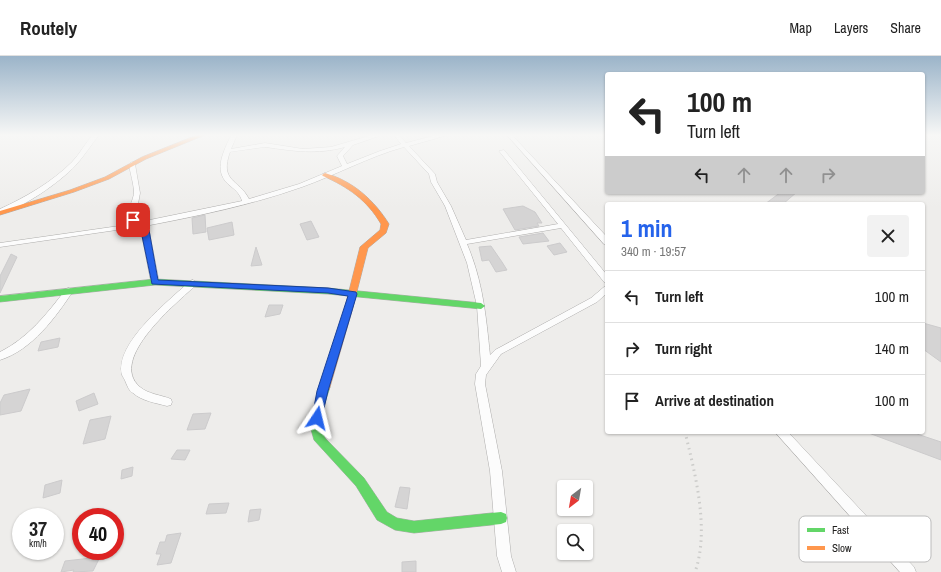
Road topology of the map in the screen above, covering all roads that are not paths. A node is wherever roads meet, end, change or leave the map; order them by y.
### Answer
1 (77, 159) edge
2 (144, 159) edge
3 (224, 159) edge
4 (342, 159) edge
5 (366, 159) edge
6 (419, 159) edge
7 (508, 159) edge
8 (530, 159) edge
9 (132, 164) junction
10 (346, 166) junction
11 (325, 175) junction
12 (246, 202) junction
13 (0, 213) edge
14 (137, 224) junction
15 (562, 226) junction
16 (605, 240) edge
17 (462, 243) junction
18 (0, 245) edge
19 (605, 278) edge
20 (154, 282) junction
21 (193, 283) junction
22 (69, 291) junction
23 (605, 291) edge
24 (353, 294) junction
25 (0, 299) edge
26 (480, 306) junction
27 (0, 356) edge
28 (486, 366) junction
29 (167, 402) dead end
30 (783, 434) edge
31 (858, 516) edge
32 (501, 518) junction
33 (900, 562) edge
34 (509, 572) edge
35 (909, 572) edge

1 - 13 street
2 - 9 street
3 - 12 street
4 - 10 street
5 - 10 street
6 - 17 street
7 - 15 street
8 - 16 street
9 - 13 street
9 - 14 street
10 - 11 street
11 - 12 street
11 - 24 street
12 - 14 street
14 - 18 street
14 - 20 street
15 - 17 street
15 - 19 street
17 - 26 street
20 - 21 street
20 - 22 street
21 - 24 street
21 - 29 street
22 - 25 street
22 - 27 street
23 - 28 street
24 - 26 street
24 - 32 street
26 - 28 street
28 - 32 street
30 - 31 street
32 - 34 street
33 - 35 street

